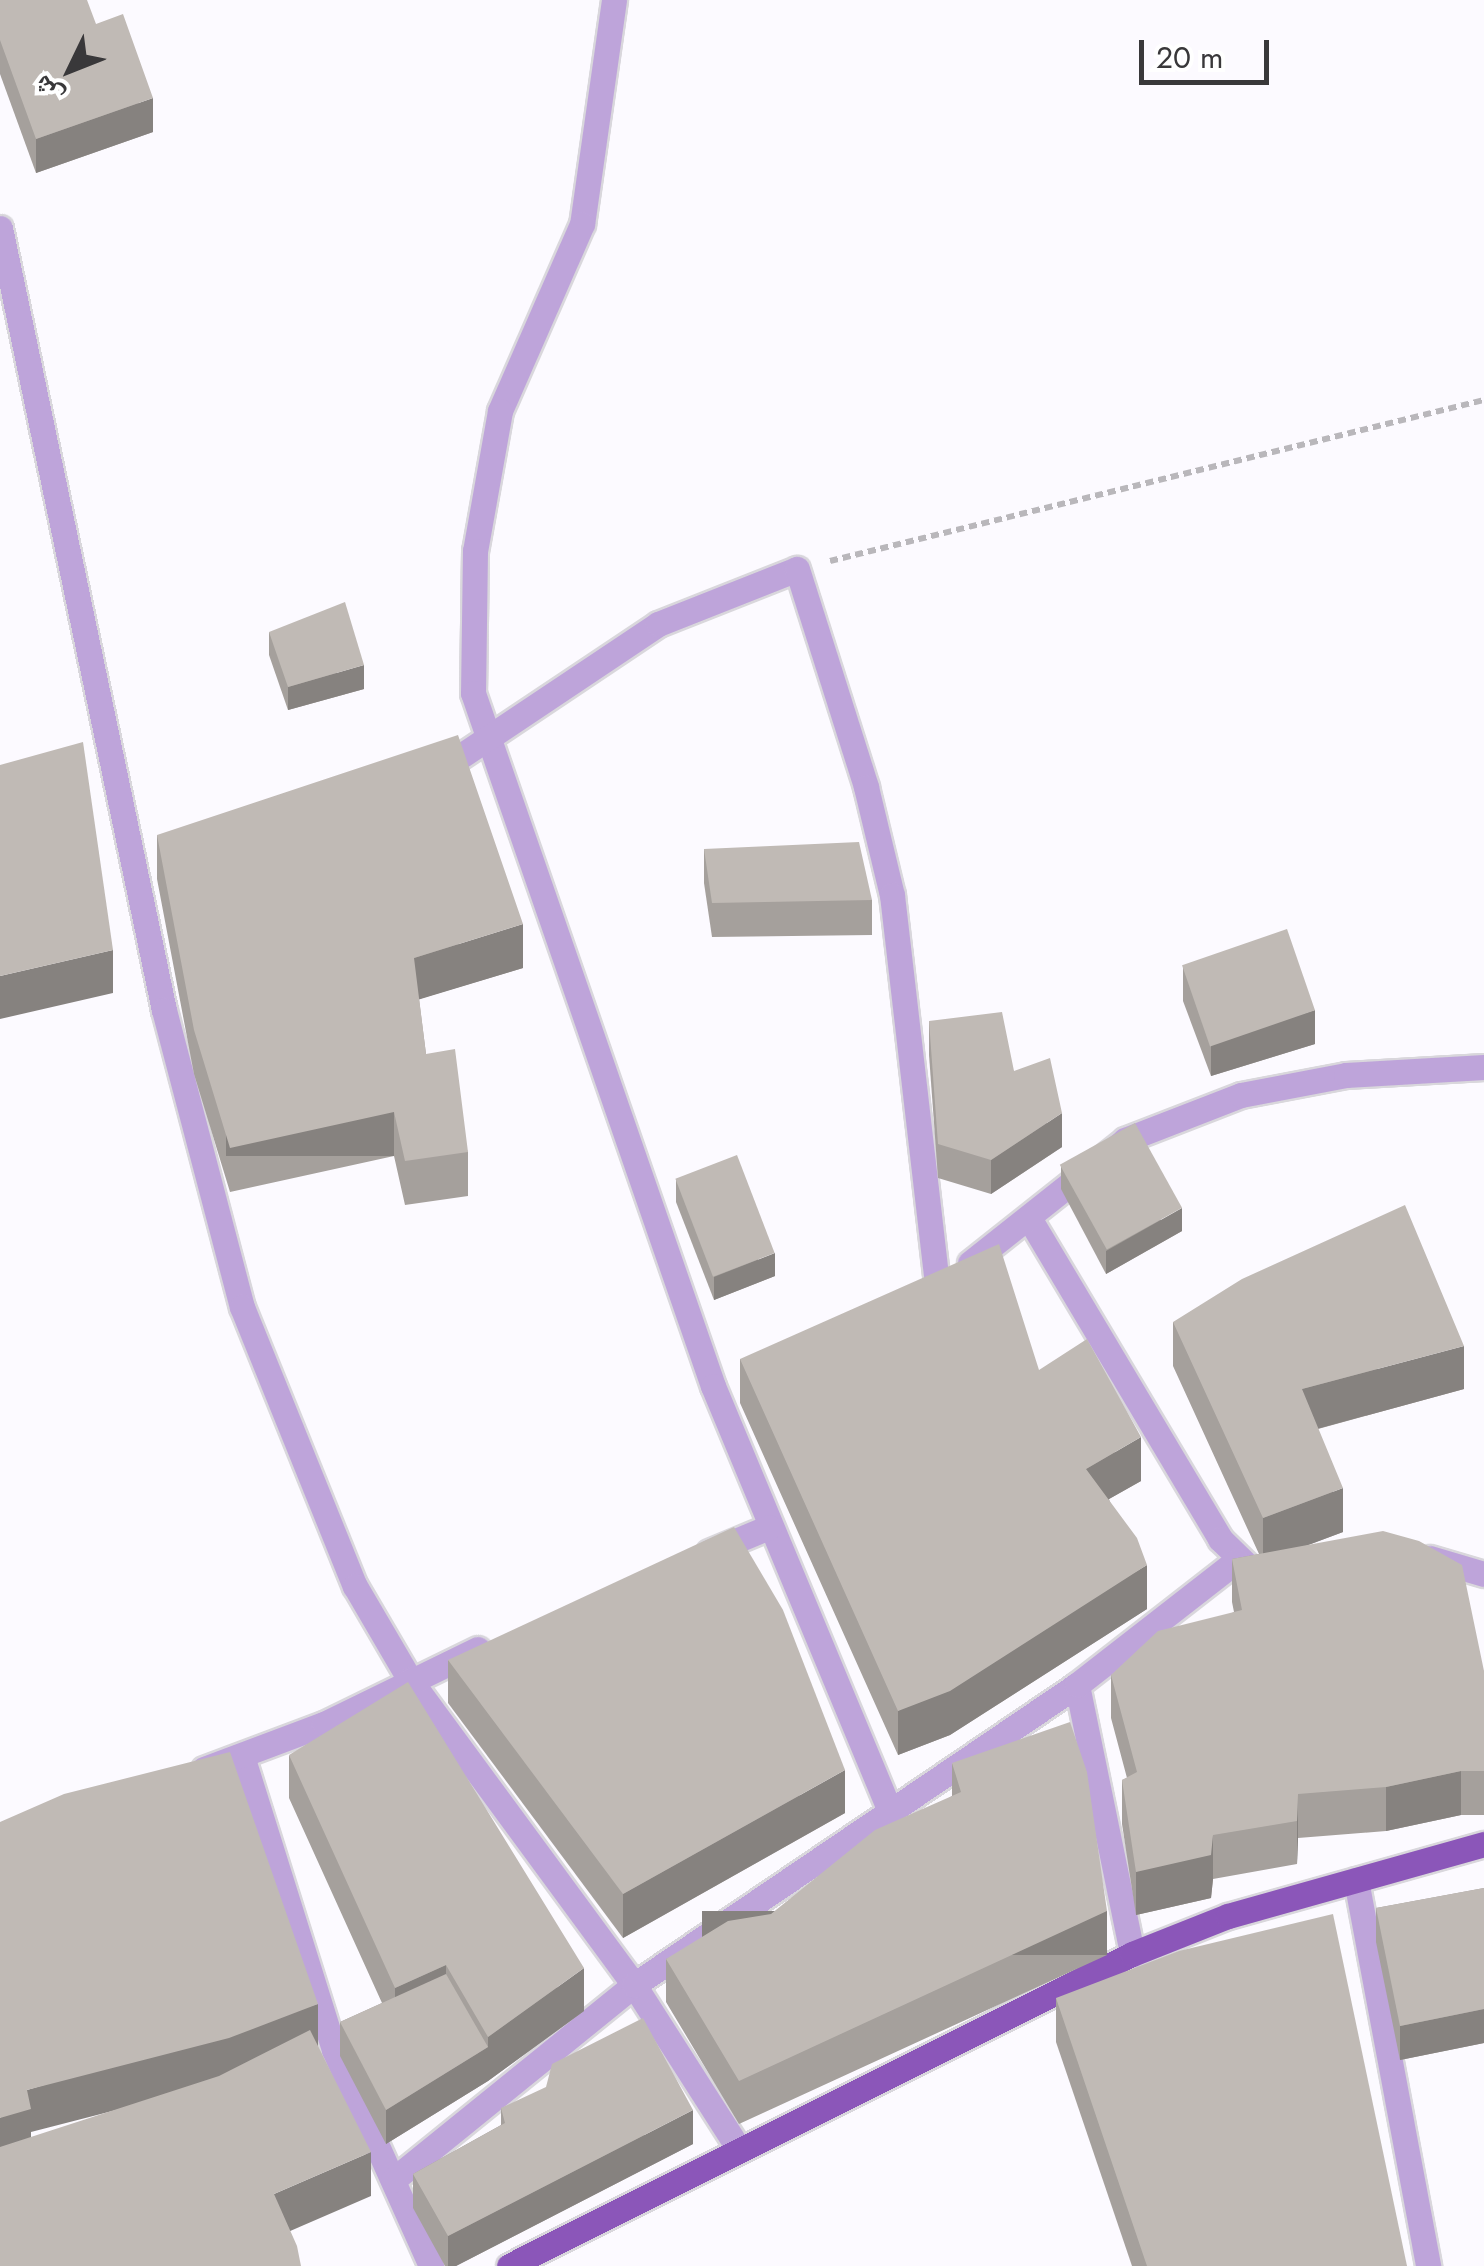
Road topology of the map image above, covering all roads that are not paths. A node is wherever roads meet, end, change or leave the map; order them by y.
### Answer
1 (614, 0) edge
2 (0, 228) edge
3 (485, 742) junction
4 (408, 786) edge
5 (1484, 1068) edge
6 (1028, 1218) junction
7 (769, 1527) junction
8 (1398, 1553) edge
9 (1236, 1561) junction
10 (682, 1563) edge
11 (1282, 1566) edge
12 (1484, 1574) edge
13 (495, 1641) edge
14 (410, 1680) junction
15 (1078, 1684) junction
16 (242, 1756) junction
17 (181, 1777) edge
18 (891, 1813) junction
19 (1484, 1844) edge
20 (1356, 1880) junction
21 (1132, 1954) junction
22 (634, 1985) junction
23 (738, 2146) junction
24 (393, 2180) junction
25 (431, 2266) edge
26 (509, 2266) edge
27 (1428, 2266) edge

1 - 3 street
2 - 14 street
3 - 4 street
3 - 6 street
3 - 7 street
5 - 6 street
6 - 9 street
7 - 10 street
7 - 18 street
8 - 12 street
9 - 11 street
9 - 15 street
13 - 14 street
14 - 16 street
14 - 22 street
15 - 18 street
15 - 21 street
16 - 17 street
16 - 24 street
18 - 22 street
19 - 20 main road
20 - 21 main road
20 - 27 street
21 - 23 main road
22 - 23 street
22 - 24 street
23 - 26 main road
24 - 25 street

